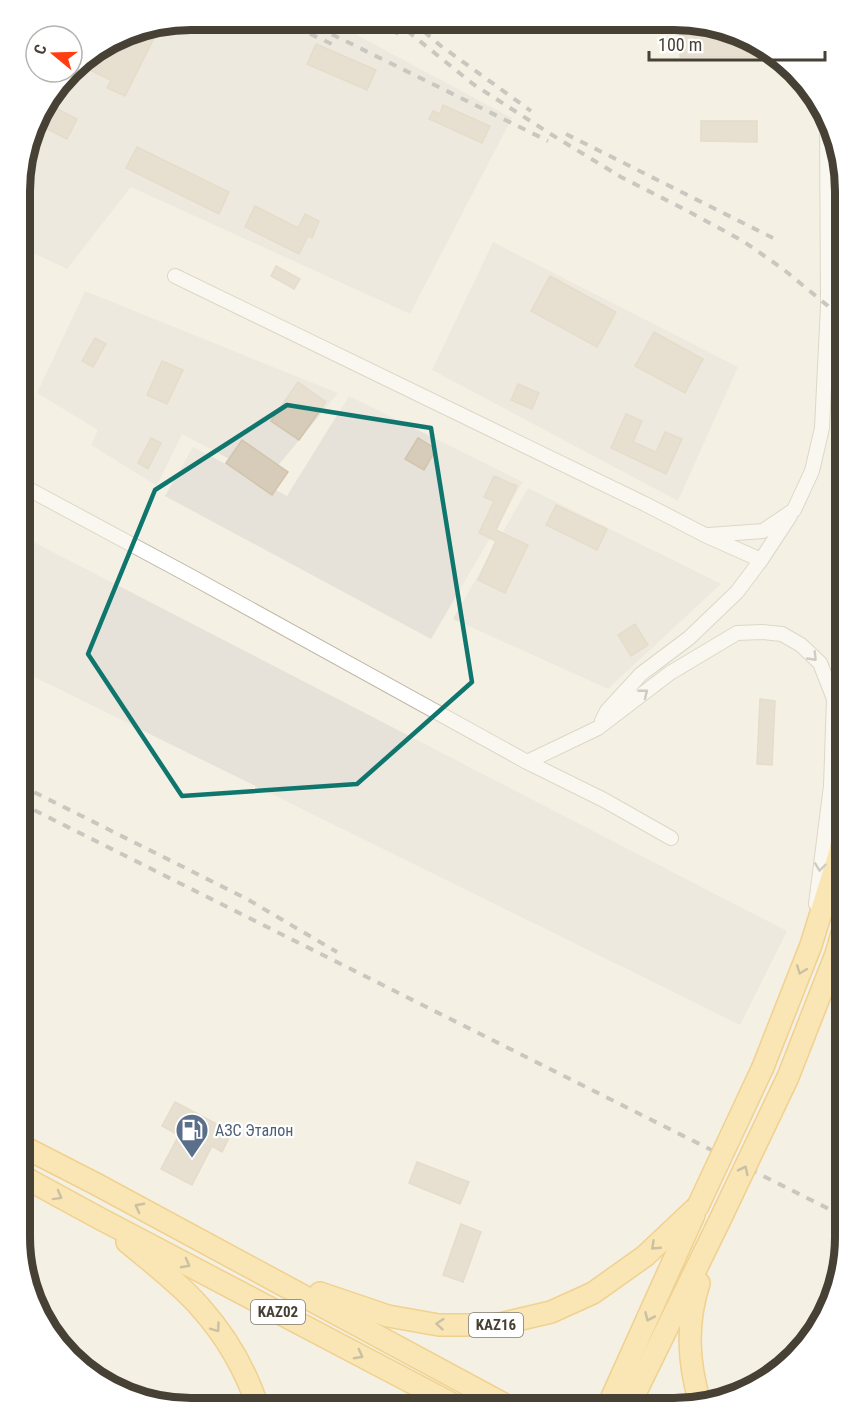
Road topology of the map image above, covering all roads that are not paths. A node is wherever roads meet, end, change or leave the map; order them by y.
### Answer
1 (828, 143) edge
2 (175, 276) dead end
3 (30, 489) edge
4 (794, 510) junction
5 (707, 536) junction
6 (761, 560) junction
7 (598, 728) junction
8 (528, 762) junction
9 (671, 838) dead end
10 (835, 867) edge
11 (811, 945) junction
12 (835, 957) edge
13 (30, 1150) edge
14 (30, 1180) edge
15 (698, 1206) junction
16 (97, 1217) junction
17 (719, 1222) junction
18 (264, 1275) junction
19 (628, 1393) edge
20 (698, 1396) edge
21 (255, 1398) edge
22 (441, 1398) edge
23 (492, 1398) edge

1 - 4 street
2 - 5 street
3 - 8 street
4 - 5 street
4 - 6 street
5 - 6 street
6 - 7 street
7 - 8 street
7 -> 11 street
8 - 9 street
10 - 11 highway, KAZ16
11 -> 15 highway, KAZ16, bridge
17 -> 12 highway, KAZ16, bridge
18 -> 13 highway, KАZ02
14 -> 16 highway, KАZ02
15 -> 18 highway, KAZ16
15 -> 19 highway, KAZ16
16 -> 21 highway
16 -> 22 highway, KАZ02
17 - 19 highway, KAZ16
17 - 20 highway, KAZ16
18 - 23 highway, KАZ02

